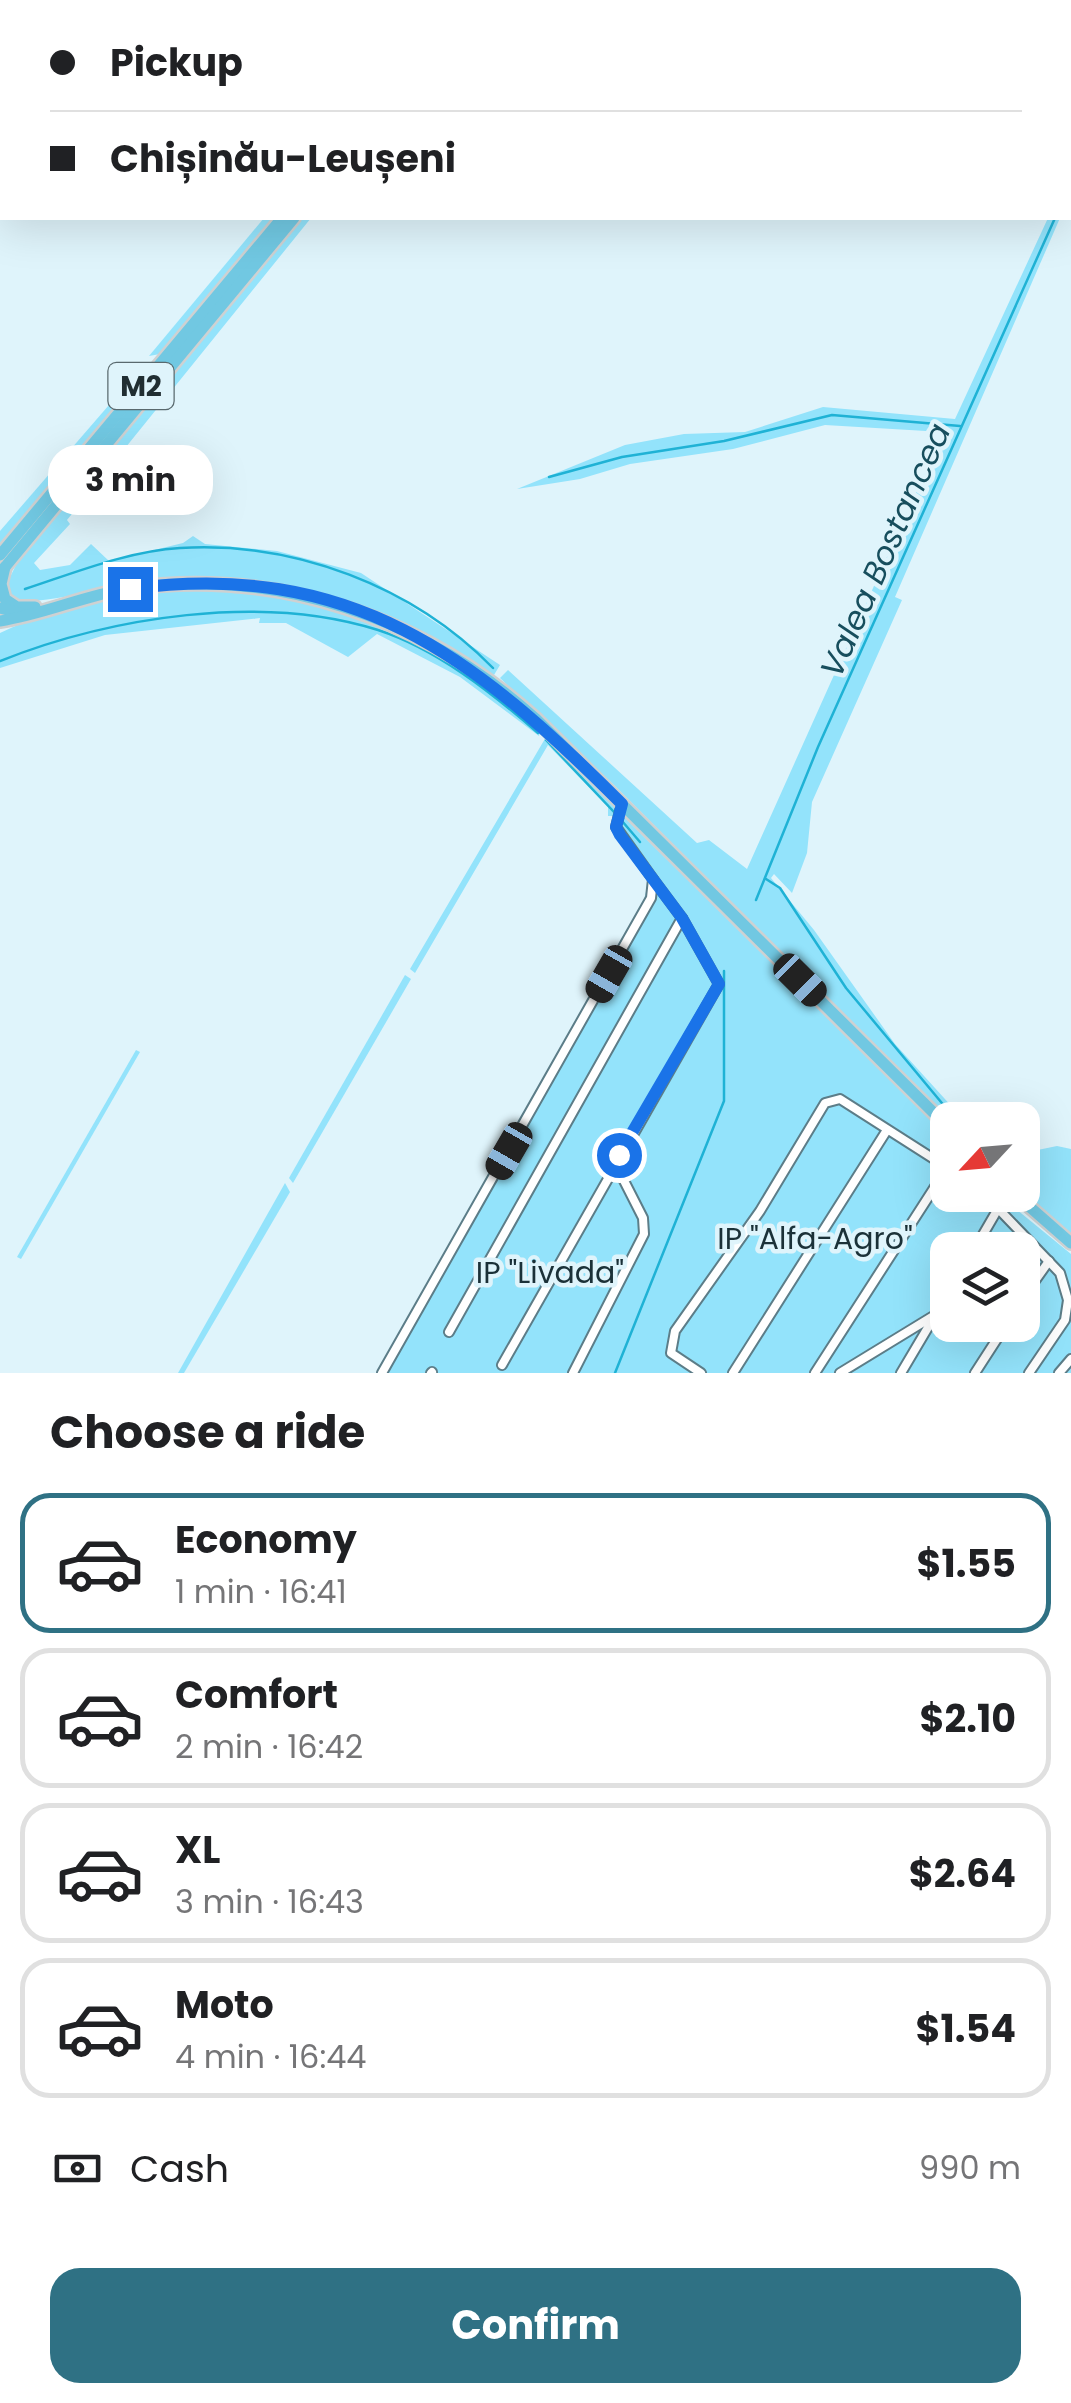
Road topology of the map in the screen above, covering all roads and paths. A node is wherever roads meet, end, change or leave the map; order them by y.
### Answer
1 (280, 220) edge
2 (292, 220) edge
3 (4, 558) edge
4 (0, 573) edge
5 (59, 604) junction
6 (0, 608) edge
7 (29, 613) junction
8 (4, 622) edge
9 (622, 804) junction
10 (653, 878) junction
11 (682, 918) junction
12 (930, 1110) edge
13 (887, 1130) junction
14 (930, 1157) edge
15 (615, 1163) junction
16 (930, 1194) edge
17 (1002, 1212) edge
18 (1036, 1212) edge
19 (1071, 1242) edge
20 (1049, 1261) junction
21 (1060, 1272) junction
22 (1040, 1274) edge
23 (1071, 1289) edge
24 (930, 1318) edge
25 (930, 1324) edge
26 (448, 1332) dead end
27 (995, 1342) edge
28 (1071, 1359) edge
29 (502, 1365) dead end
30 (382, 1373) edge
31 (573, 1373) edge
32 (699, 1373) edge
33 (733, 1373) edge
34 (814, 1373) edge
35 (840, 1373) edge
36 (901, 1373) edge
37 (975, 1373) edge
38 (1029, 1373) edge
39 (1059, 1373) edge

1 - 3 highway, M2
2 - 3 highway, M2
3 - 4 highway, M2
3 - 5 highway
5 - 7 highway
5 - 9 highway
6 - 7 highway
7 - 8 highway
9 - 10 street
9 - 12 highway
10 - 11 street
10 - 30 street
11 - 15 street
11 - 26 street
13 - 14 street
13 - 32 street
13 - 33 street
15 - 29 street
15 - 31 street
16 - 34 street
17 - 20 street
18 - 19 highway
20 - 21 street
20 - 22 street
21 - 23 street
21 - 38 street
24 - 35 street
25 - 36 street
27 - 37 street
28 - 39 street

